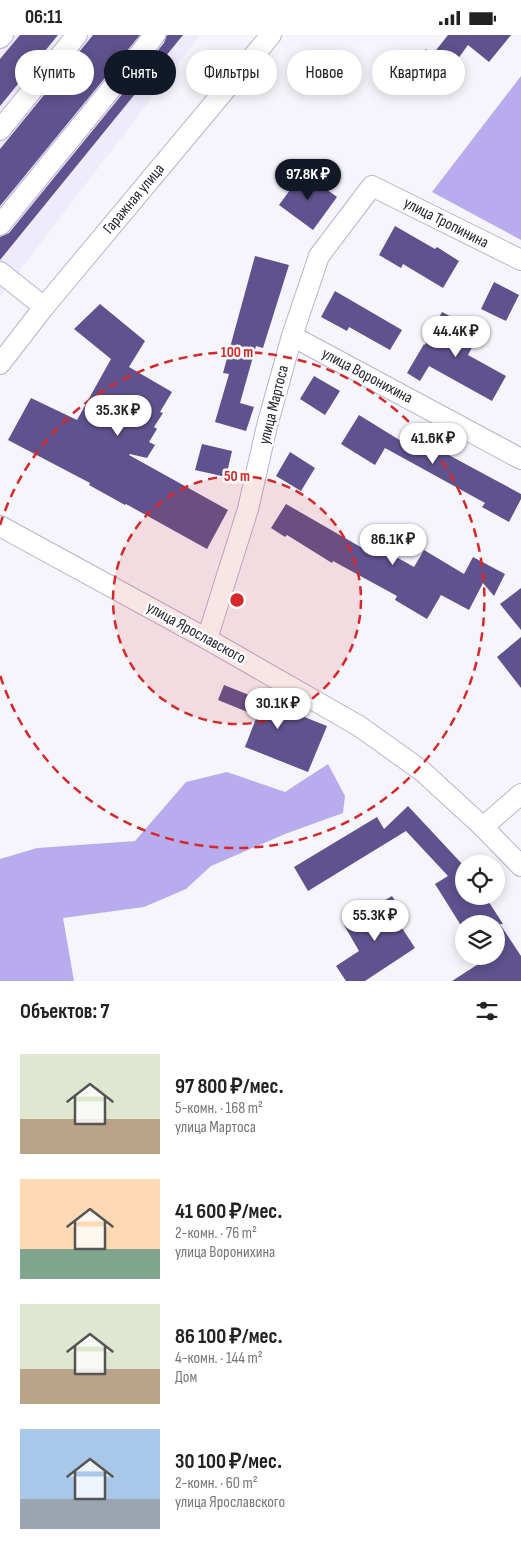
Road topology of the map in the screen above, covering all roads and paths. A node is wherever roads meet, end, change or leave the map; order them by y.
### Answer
1 (3, 35) edge
2 (77, 35) edge
3 (155, 35) edge
4 (271, 35) edge
5 (0, 38) edge
6 (0, 130) edge
7 (372, 186) joint
8 (0, 225) edge
9 (521, 261) edge
10 (0, 272) edge
11 (44, 307) junction
12 (292, 336) junction
13 (2, 359) edge
14 (521, 459) edge
15 (0, 526) edge
16 (207, 639) junction
17 (521, 794) edge
18 (483, 827) junction
19 (521, 866) edge

1 - 5 street
2 - 6 street
3 - 8 street
4 - 11 street, Гаражная улица
7 - 9 street, улица Тропинина
7 - 12 street, улица Мартоса
10 - 11 street
11 - 13 street, Гаражная улица
12 - 14 street, улица Воронихина
12 - 16 street, улица Мартоса
15 - 16 street, улица Ярославского
16 - 18 street, улица Ярославского
17 - 18 street
18 - 19 street, улица Ярославского

